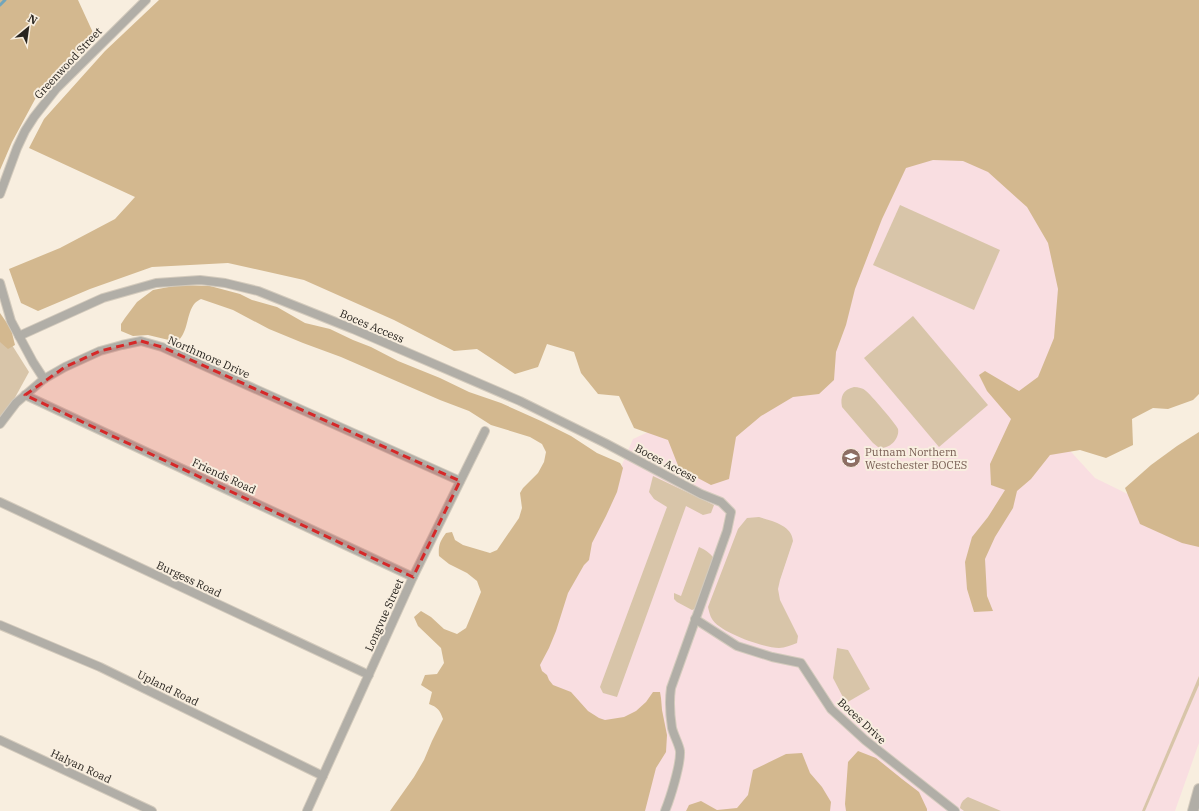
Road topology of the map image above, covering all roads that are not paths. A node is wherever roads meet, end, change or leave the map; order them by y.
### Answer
1 (146, 0) edge
2 (0, 194) edge
3 (0, 283) edge
4 (19, 336) junction
5 (44, 379) junction
6 (25, 395) junction
7 (0, 424) edge
8 (485, 431) dead end
9 (460, 481) junction
10 (0, 502) edge
11 (413, 577) junction
12 (695, 619) junction
13 (0, 625) edge
14 (369, 675) junction
15 (0, 740) edge
16 (323, 776) junction
17 (1199, 789) edge
18 (152, 811) edge
19 (307, 811) edge
20 (665, 811) edge
21 (955, 811) edge
22 (1193, 811) edge

1 - 2 street, Greenwood Street
3 - 4 street
4 - 5 street
4 - 12 street, Boces Access
5 - 6 street, Northmore Drive
5 - 9 street, Northmore Drive
6 - 7 street, Northmore Drive
6 - 11 street, Friends Road
8 - 9 street, Longvue Street
9 - 11 street, Longvue Street
10 - 14 street, Burgess Road
11 - 14 street, Longvue Street
12 - 20 street
12 - 21 street, Boces Drive
13 - 16 street, Upland Road
14 - 16 street, Longvue Street
15 - 18 street, Halyan Road
16 - 19 street, Longvue Street
17 - 22 street

